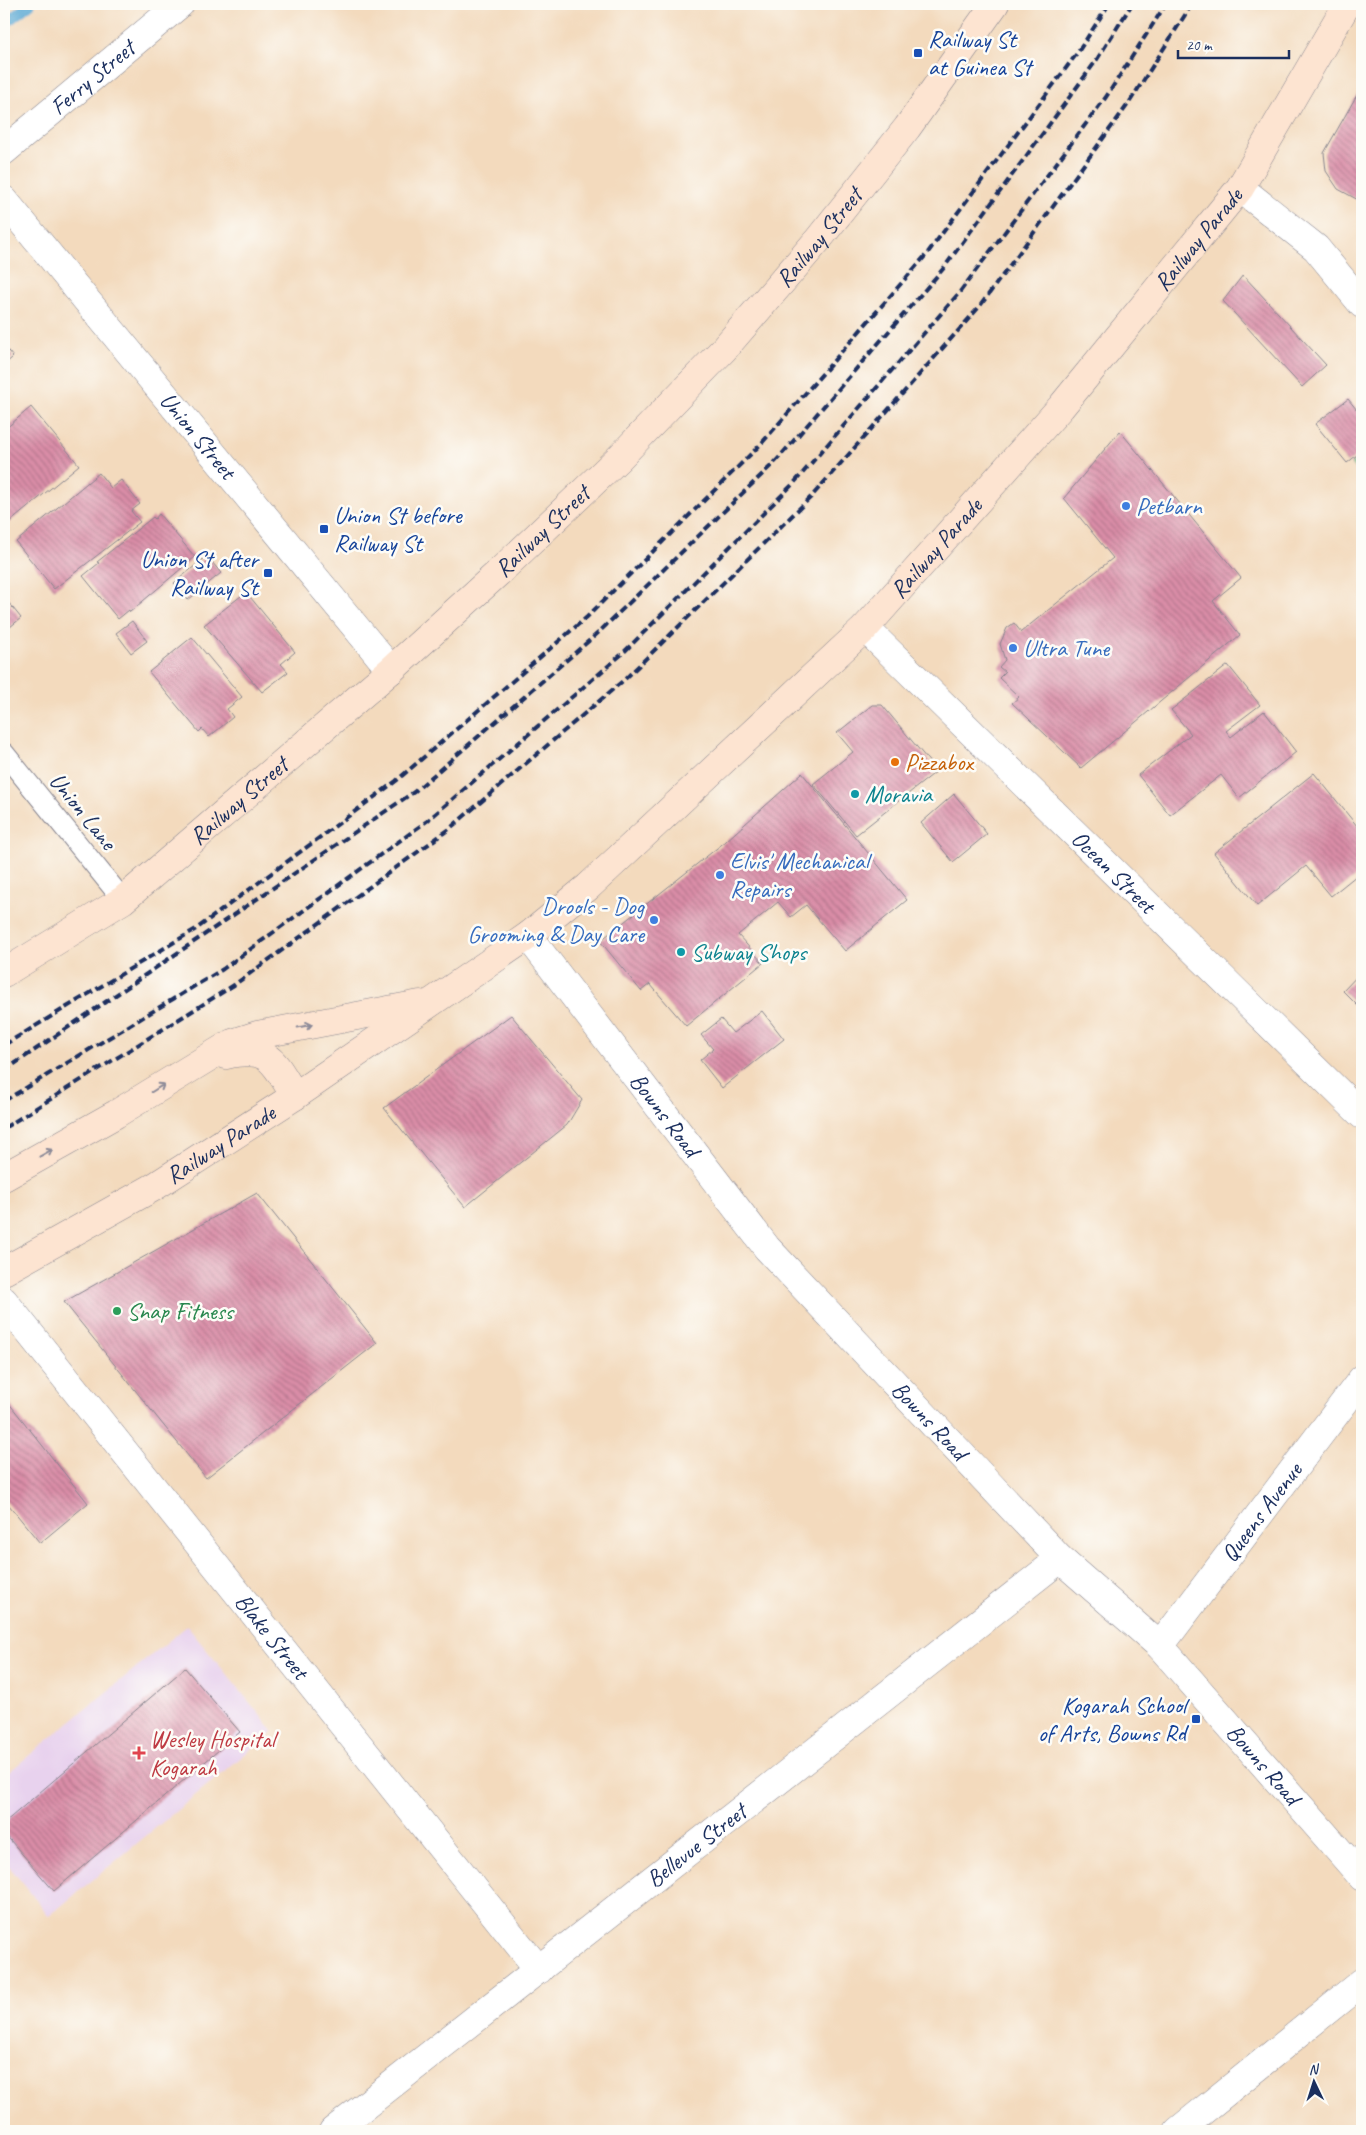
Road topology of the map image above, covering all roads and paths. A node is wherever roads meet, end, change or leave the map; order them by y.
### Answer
1 (180, 4) edge
2 (995, 4) edge
3 (1347, 4) edge
4 (4, 151) edge
5 (1240, 188) junction
6 (4, 200) edge
7 (1362, 304) edge
8 (865, 628) junction
9 (391, 670) junction
10 (4, 753) edge
11 (123, 900) junction
12 (528, 936) junction
13 (4, 973) edge
14 (429, 1002) junction
15 (204, 1060) junction
16 (295, 1096) junction
17 (1362, 1114) edge
18 (4, 1177) edge
19 (4, 1271) edge
20 (4, 1301) edge
21 (1362, 1380) edge
22 (1060, 1559) junction
23 (1160, 1646) junction
24 (1362, 1877) edge
25 (539, 1970) junction
26 (1362, 1982) edge
27 (333, 2131) edge
28 (1178, 2131) edge

1 - 4 street, Ferry Street
2 - 9 main road, Railway Street
3 - 5 main road, Railway Parade
5 - 7 street
5 - 8 main road, Railway Parade
6 - 9 street, Union Street
8 - 12 main road, Railway Parade
8 - 17 street, Ocean Street
9 - 11 main road, Railway Street
10 - 11 lane, Union Lane
11 - 13 main road, Railway Street
12 - 14 main road, Railway Parade
12 - 22 street, Bowns Road
15 -> 14 main road, Railway Parade
14 - 16 main road, Railway Parade
15 - 16 main road
18 -> 15 main road, Railway Parade
16 - 19 main road, Railway Parade
20 - 25 street, Blake Street
21 - 23 street, Queens Avenue
22 - 23 street, Bowns Road
22 - 25 street, Bellevue Street
23 - 24 street, Bowns Road
25 - 27 street, Bellevue Street
26 - 28 street

